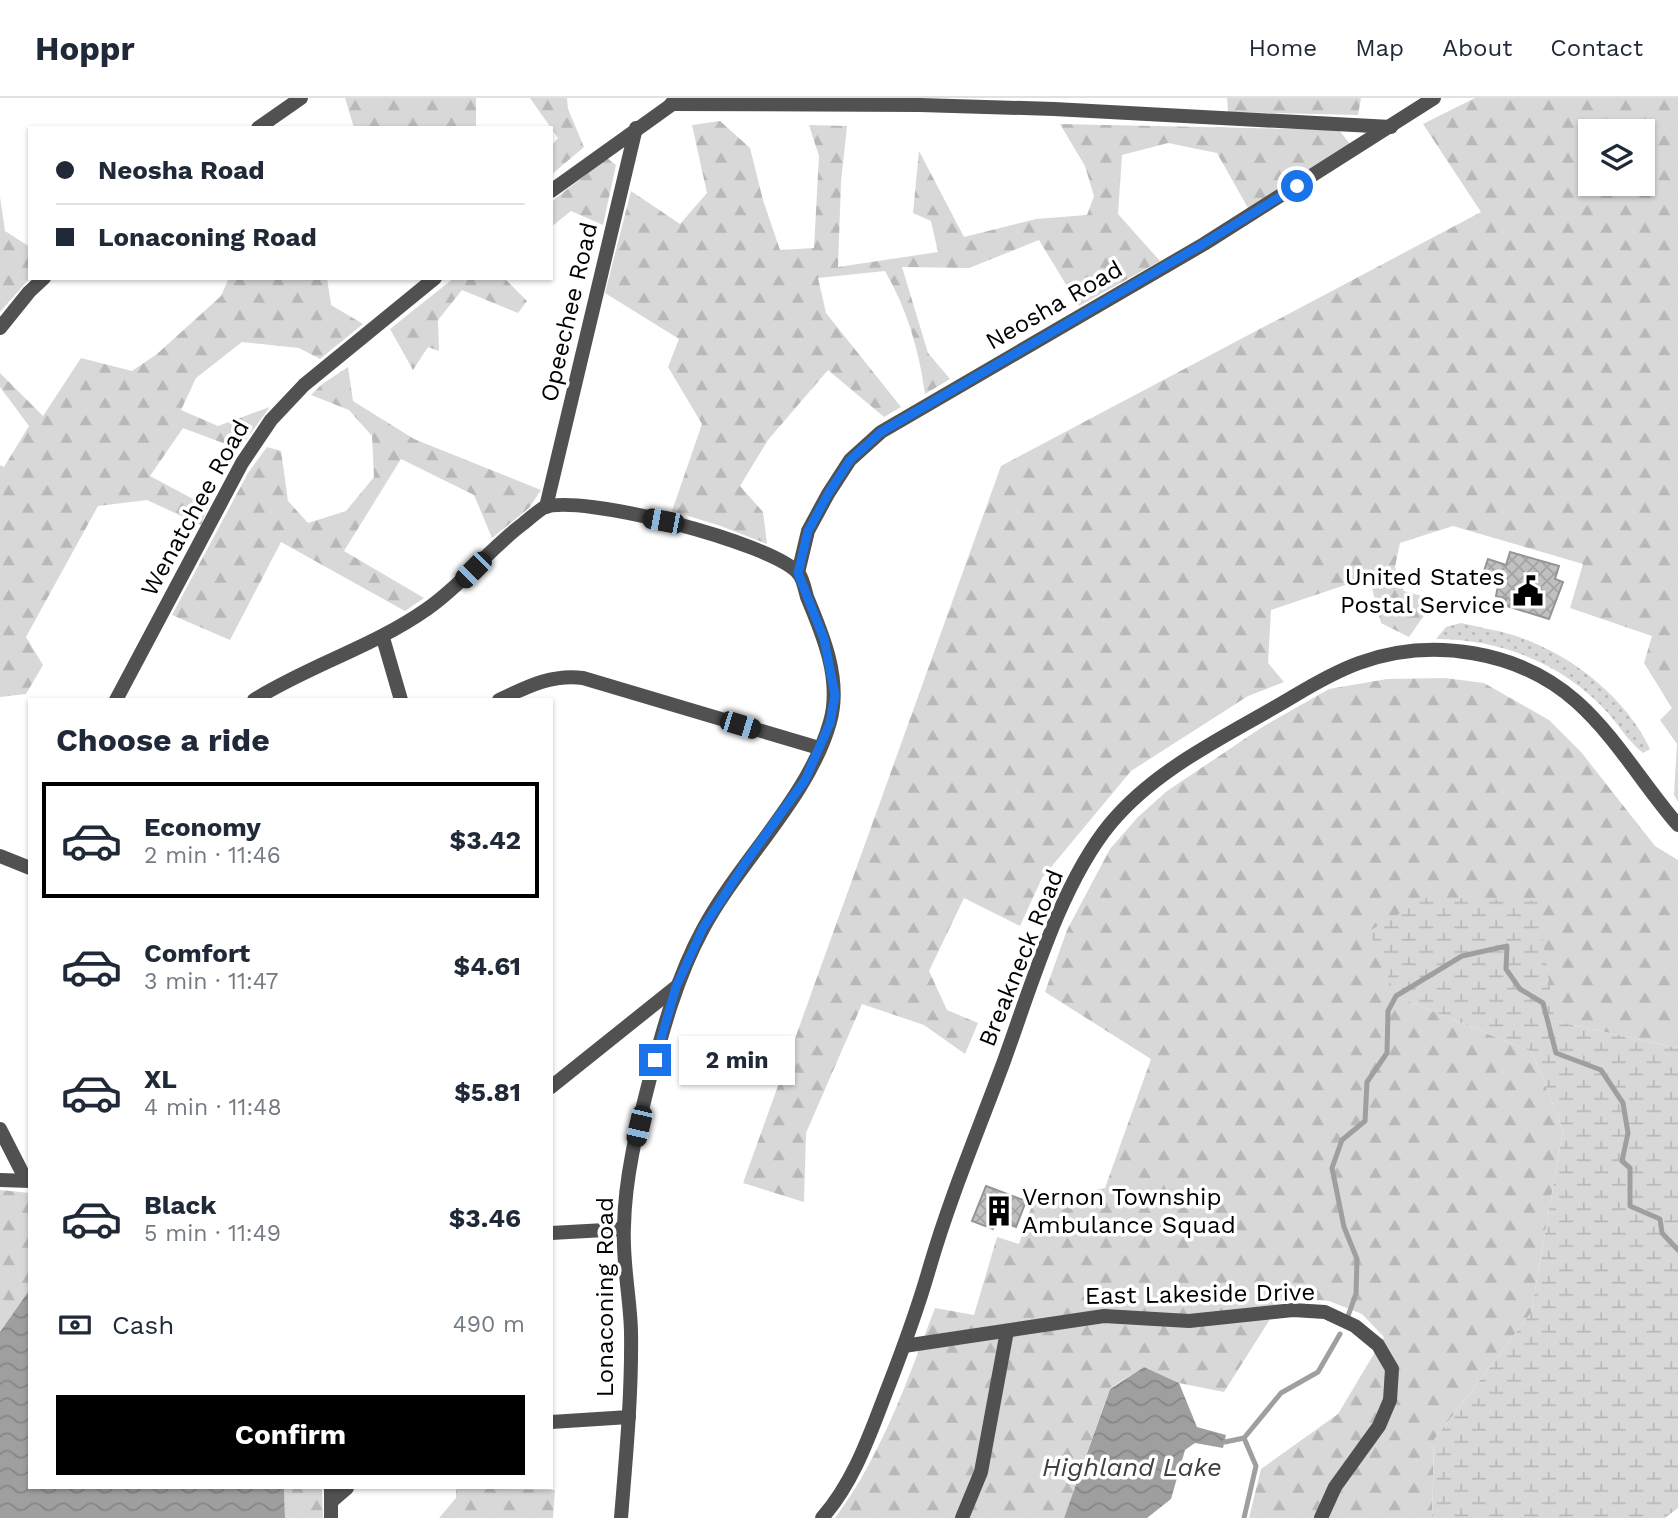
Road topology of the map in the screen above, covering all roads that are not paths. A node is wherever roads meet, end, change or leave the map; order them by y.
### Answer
1 (301, 98) edge
2 (1434, 98) edge
3 (676, 101) edge
4 (260, 126) edge
5 (1391, 127) junction
6 (636, 128) junction
7 (553, 190) edge
8 (42, 280) edge
9 (433, 280) edge
10 (0, 328) edge
11 (546, 506) junction
12 (798, 573) junction
13 (383, 638) junction
14 (117, 698) edge
15 (257, 698) edge
16 (400, 698) edge
17 (504, 698) edge
18 (819, 748) junction
19 (1678, 825) edge
20 (0, 856) edge
21 (28, 862) edge
22 (676, 987) junction
23 (553, 1085) edge
24 (0, 1129) edge
25 (0, 1180) edge
26 (28, 1180) edge
27 (623, 1228) junction
28 (553, 1233) edge
29 (1007, 1331) junction
30 (904, 1346) junction
31 (629, 1417) junction
32 (553, 1422) edge
33 (331, 1494) edge
34 (331, 1518) edge
35 (621, 1518) edge
36 (822, 1518) edge
37 (962, 1518) edge
38 (1321, 1518) edge

1 - 4 street
2 - 5 street
3 - 5 street
3 - 6 street
5 - 12 street, Neosha Road
6 - 7 street
6 - 11 street, Opeechee Road
8 - 10 street
9 - 14 street, Wenatchee Road
11 - 12 street
11 - 13 street
12 - 18 street, Lonaconing Road
13 - 15 street
13 - 16 street
17 - 18 street
18 - 22 street, Lonaconing Road
19 - 30 street, Breakneck Road
20 - 21 street
22 - 23 street
22 - 27 street, Lonaconing Road
24 - 26 street
25 - 26 street
27 - 28 street
27 - 31 street, Lonaconing Road
29 - 30 street, East Lakeside Drive
29 - 37 street
29 - 38 street, East Lakeside Drive
30 - 36 street, Breakneck Road
31 - 32 street
31 - 35 street, Lonaconing Road
33 - 34 street

